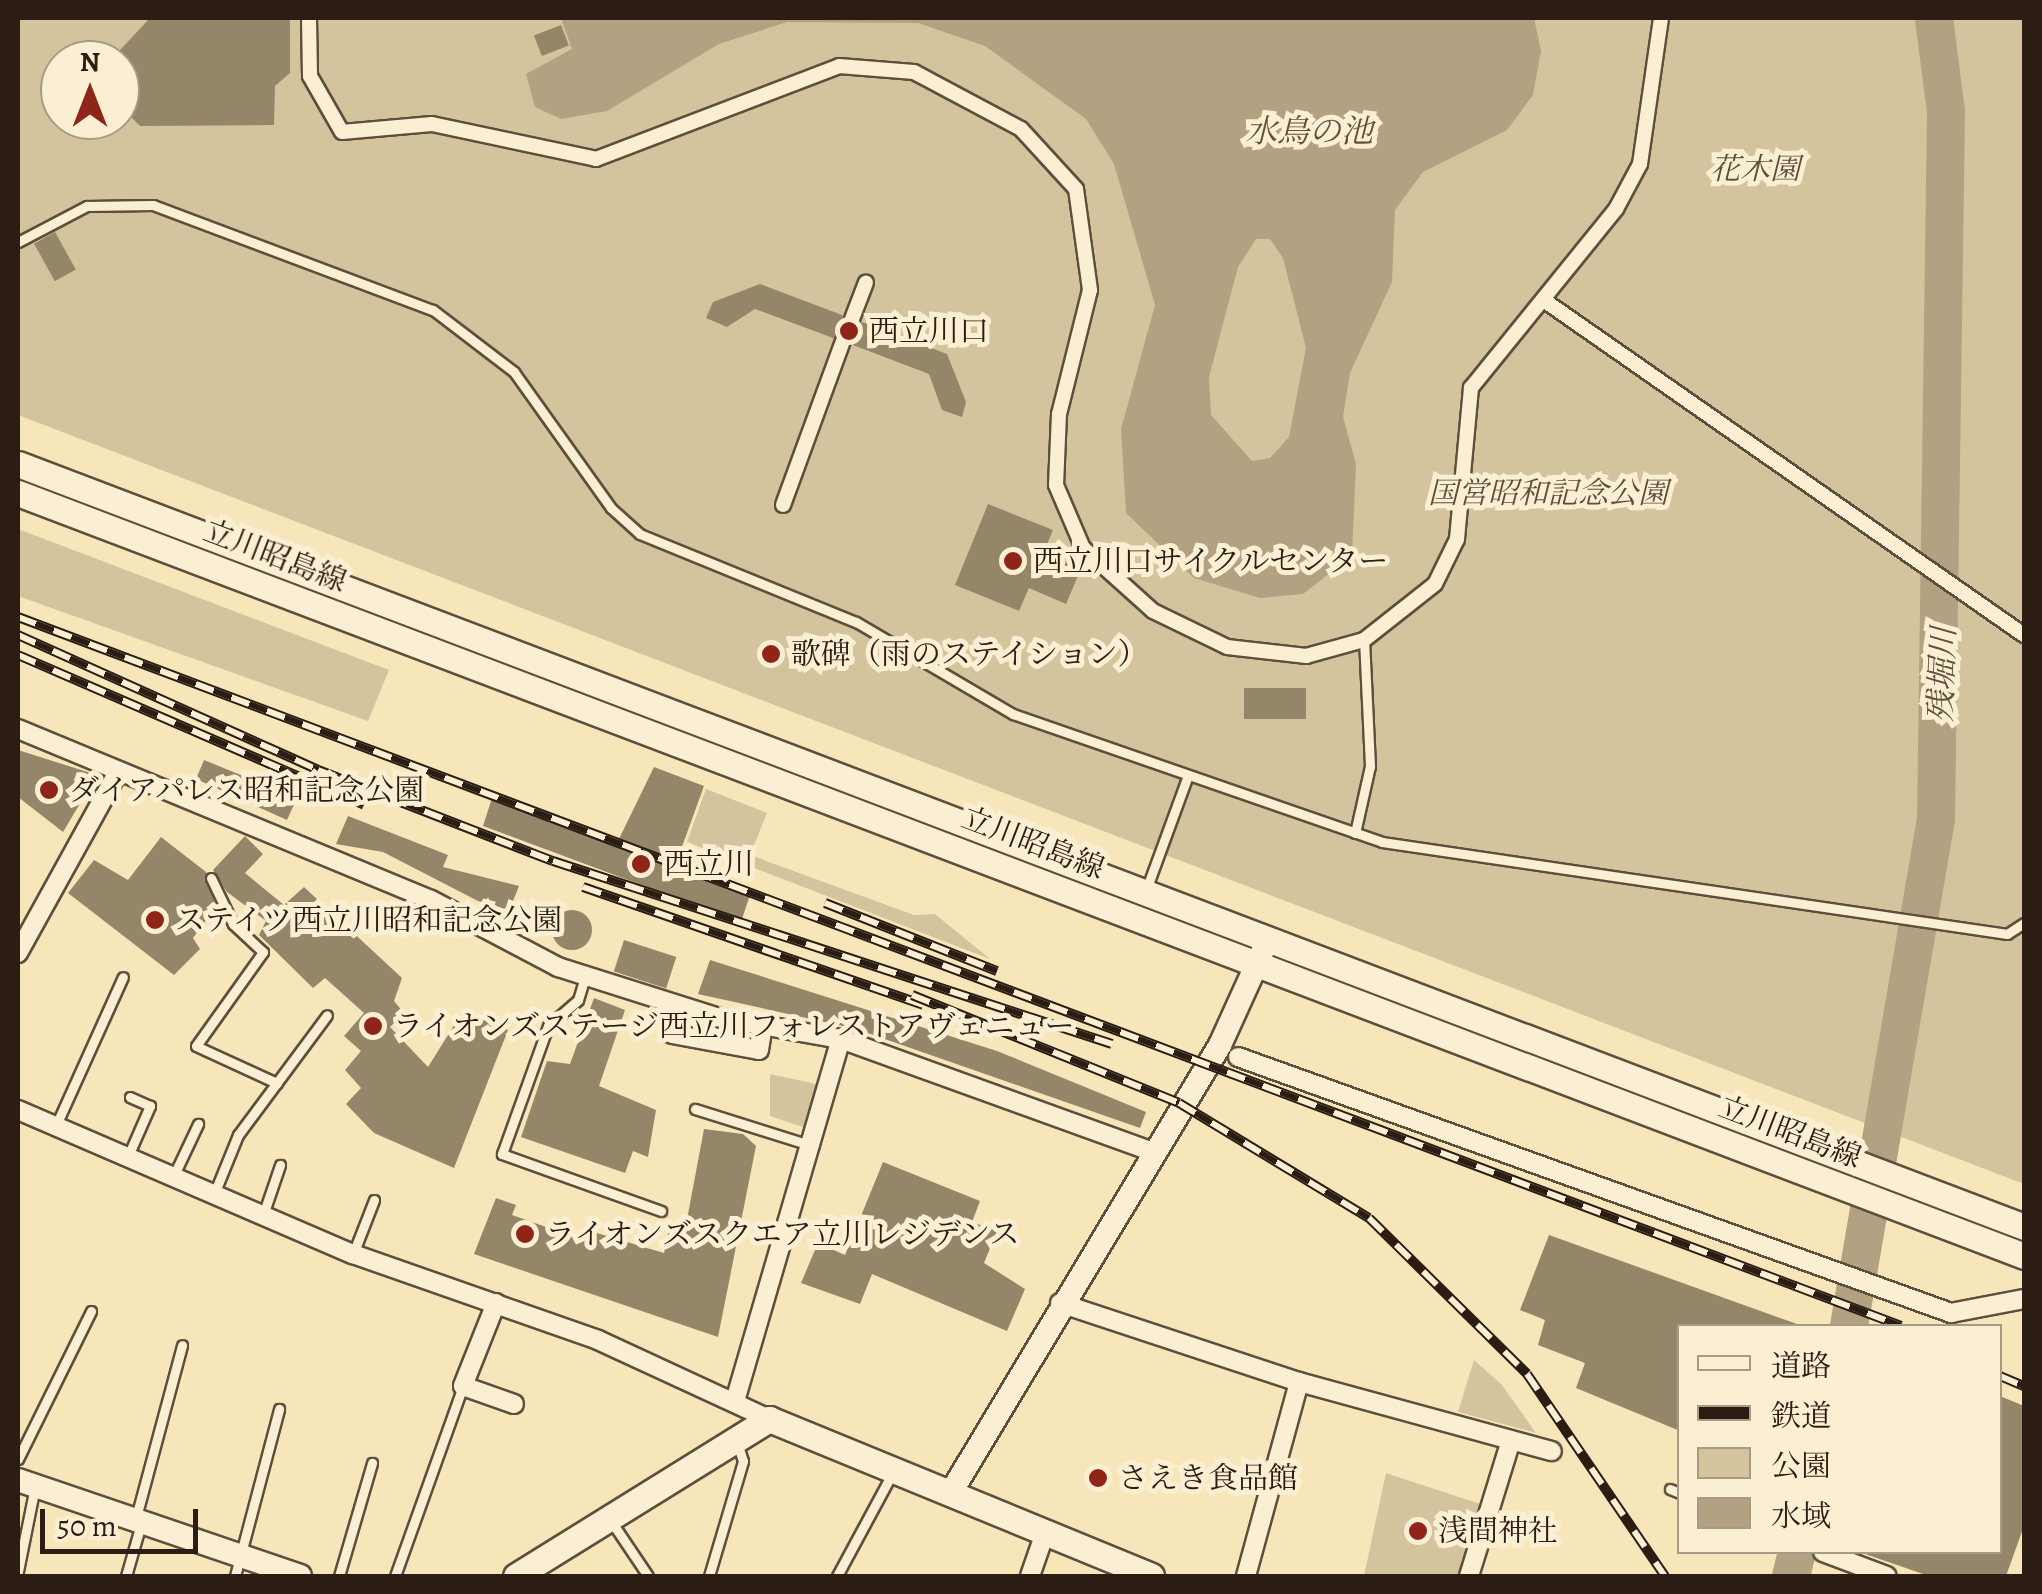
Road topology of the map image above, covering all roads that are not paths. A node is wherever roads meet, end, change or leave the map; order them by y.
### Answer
1 (309, 18) edge
2 (1661, 18) edge
3 (18, 242) edge
4 (866, 284) dead end
5 (1545, 301) junction
6 (852, 319) dead end
7 (843, 341) dead end
8 (18, 464) edge
9 (18, 493) edge
10 (783, 505) dead end
11 (2024, 635) edge
12 (1364, 640) junction
13 (18, 729) edge
14 (118, 772) junction
15 (1188, 775) junction
16 (1356, 832) junction
17 (211, 878) dead end
18 (1145, 892) junction
19 (2024, 923) edge
20 (2007, 934) junction
21 (1268, 938) junction
22 (2024, 938) edge
23 (18, 953) edge
24 (1258, 964) junction
25 (585, 976) junction
26 (123, 977) dead end
27 (668, 1005) junction
28 (327, 1015) dead end
29 (763, 1026) junction
30 (841, 1038) junction
31 (1238, 1057) dead end
32 (277, 1083) junction
33 (130, 1097) dead end
34 (695, 1109) dead end
35 (18, 1110) edge
36 (57, 1123) junction
37 (198, 1124) dead end
38 (815, 1148) junction
39 (1151, 1151) junction
40 (128, 1156) junction
41 (280, 1166) dead end
42 (173, 1178) junction
43 (213, 1196) junction
44 (374, 1200) dead end
45 (661, 1211) dead end
46 (262, 1218) junction
47 (2024, 1227) edge
48 (353, 1254) junction
49 (2024, 1256) edge
50 (2024, 1299) edge
51 (496, 1303) junction
52 (1060, 1304) junction
53 (91, 1310) dead end
54 (182, 1345) dead end
55 (1298, 1382) junction
56 (463, 1386) junction
57 (735, 1401) junction
58 (514, 1404) dead end
59 (279, 1410) dead end
60 (769, 1419) junction
61 (736, 1439) junction
62 (1511, 1440) junction
63 (1552, 1451) dead end
64 (18, 1459) edge
65 (372, 1464) dead end
66 (893, 1472) junction
67 (26, 1484) edge
68 (950, 1494) junction
69 (610, 1518) junction
70 (138, 1524) junction
71 (1046, 1533) junction
72 (1828, 1554) edge
73 (237, 1566) edge
74 (18, 1571) edge
75 (126, 1576) edge
76 (300, 1576) edge
77 (339, 1576) edge
78 (394, 1576) edge
79 (516, 1576) edge
80 (648, 1576) edge
81 (709, 1576) edge
82 (837, 1576) edge
83 (1030, 1576) edge
84 (1151, 1576) edge
85 (1246, 1576) edge
86 (1469, 1576) edge
87 (1888, 1576) edge

1 - 12 street
2 - 5 street
3 - 15 lane
4 - 6 street
5 - 11 street
5 - 12 street
7 - 10 street
8 - 18 main road, 立川昭島線
9 - 24 main road, 立川昭島線
12 - 16 lane
13 - 14 street
14 - 23 street
14 - 25 street
15 - 16 lane
15 - 18 lane
16 - 20 lane
17 - 32 lane
18 - 21 main road, 立川昭島線
19 - 20 lane
20 - 22 lane
21 - 24 street
21 - 47 main road, 立川昭島線
24 - 39 street
24 - 49 main road, 立川昭島線
25 - 27 street
25 - 45 lane
26 - 36 lane
27 - 29 street
27 - 29 street
28 - 32 lane
29 - 30 street
30 - 38 street
30 - 39 street
31 - 50 street
32 - 43 lane
33 - 40 lane
34 - 38 lane
35 - 36 street
36 - 40 street
37 - 42 lane
38 - 57 street
39 - 52 street
40 - 42 street
41 - 46 lane
42 - 43 street
43 - 46 street
44 - 48 lane
46 - 48 street
48 - 51 street
51 - 56 street
51 - 57 street
52 - 55 street
52 - 68 street
53 - 64 lane
54 - 70 lane
55 - 62 street
55 - 85 street
56 - 58 street
56 - 78 lane
57 - 60 street
59 - 73 lane
60 - 61 main road
60 - 66 main road
61 - 69 main road
61 - 81 lane
62 - 63 street
62 - 86 street
65 - 77 lane
66 - 68 main road
66 - 82 lane
67 - 70 street
67 - 74 lane
68 - 71 main road
69 - 79 main road
69 - 80 lane
70 - 73 street
70 - 75 lane
71 - 83 street
71 - 84 main road
72 - 87 street
73 - 76 street

